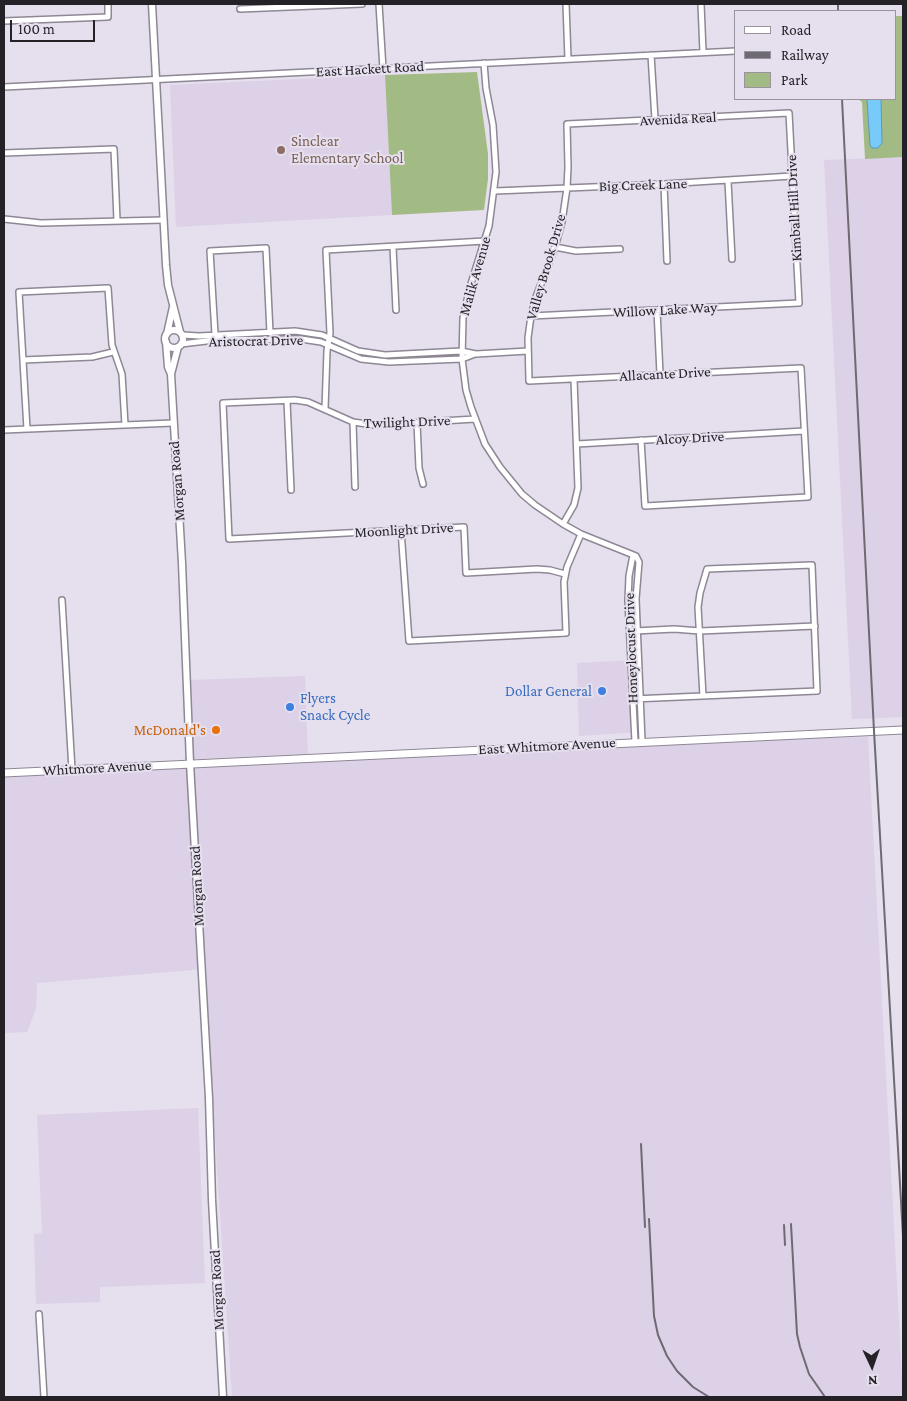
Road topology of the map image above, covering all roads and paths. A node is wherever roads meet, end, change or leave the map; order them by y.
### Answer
1 (108, 4) edge
2 (152, 4) edge
3 (362, 4) edge
4 (379, 4) edge
5 (566, 4) edge
6 (701, 4) edge
7 (271, 6) edge
8 (240, 9) dead end
9 (4, 21) edge
10 (734, 51) edge
11 (703, 52) junction
12 (651, 56) junction
13 (568, 59) junction
14 (484, 63) junction
15 (383, 69) junction
16 (157, 81) junction
17 (4, 87) edge
18 (789, 113) joint
19 (655, 120) junction
20 (566, 124) joint
21 (4, 153) edge
22 (792, 176) junction
23 (728, 181) junction
24 (664, 184) junction
25 (566, 188) junction
26 (495, 191) junction
27 (4, 219) edge
28 (117, 220) junction
29 (164, 220) junction
30 (485, 241) junction
31 (393, 246) junction
32 (555, 247) junction
33 (620, 249) dead end
34 (732, 258) dead end
35 (668, 262) dead end
36 (799, 303) joint
37 (173, 307) junction
38 (396, 310) dead end
39 (657, 310) junction
40 (531, 316) junction
41 (270, 331) junction
42 (167, 334) junction
43 (181, 334) junction
44 (215, 334) junction
45 (271, 339) junction
46 (329, 339) junction
47 (166, 342) junction
48 (180, 345) junction
49 (328, 346) junction
50 (461, 351) junction
51 (528, 351) junction
52 (114, 352) junction
53 (476, 354) junction
54 (462, 359) junction
55 (23, 360) junction
56 (171, 374) junction
57 (660, 374) junction
58 (574, 379) junction
59 (530, 381) joint
60 (287, 401) junction
61 (325, 409) junction
62 (475, 419) junction
63 (353, 422) junction
64 (173, 423) junction
65 (417, 423) junction
66 (125, 425) junction
67 (27, 429) junction
68 (4, 430) edge
69 (804, 431) junction
70 (641, 440) junction
71 (577, 444) junction
72 (423, 484) dead end
73 (355, 487) dead end
74 (290, 490) dead end
75 (563, 524) junction
76 (401, 530) junction
77 (581, 534) junction
78 (229, 539) joint
79 (634, 555) junction
80 (565, 574) junction
81 (62, 600) dead end
82 (814, 626) junction
83 (637, 631) junction
84 (700, 631) junction
85 (630, 632) junction
86 (703, 696) junction
87 (633, 699) junction
88 (640, 699) junction
89 (903, 730) edge
90 (639, 742) junction
91 (190, 764) junction
92 (72, 770) junction
93 (4, 773) edge
94 (39, 1314) dead end
95 (44, 1397) edge
96 (223, 1397) edge

1 - 9 street
2 - 16 street
3 - 7 street
4 - 15 street
5 - 13 street
6 - 11 street
7 - 8 street
10 - 11 street, East Hackett Road
11 - 12 street, East Hackett Road
12 - 13 street, East Hackett Road
12 - 19 street
13 - 14 street, East Hackett Road
14 - 15 street, East Hackett Road
14 - 26 street, Malik Avenue
15 - 16 street, East Hackett Road
16 - 17 street, East Hackett Road
16 - 29 street
18 - 19 street, Avenida Real
18 - 22 street, Kimball Hill Drive
19 - 20 street, Avenida Real
20 - 25 street, Valley Brook Drive
21 - 28 street
22 - 23 street, Big Creek Lane
22 - 36 street, Kimball Hill Drive
23 - 24 street, Big Creek Lane
23 - 34 street
24 - 25 street, Big Creek Lane
24 - 35 street
25 - 26 street, Big Creek Lane
25 - 32 street, Valley Brook Drive
26 - 30 street, Malik Avenue
27 - 28 street
28 - 29 street
29 - 37 street
30 - 31 street
30 - 50 street, Malik Avenue
31 - 38 street
31 - 46 street
32 - 33 street
32 - 40 street, Valley Brook Drive
36 - 39 street, Willow Lake Way
37 - 42 street
37 - 43 street
39 - 40 street, Willow Lake Way
39 - 57 street
40 - 51 street, Valley Brook Drive
41 - 44 street, Aristocrat Drive
41 - 44 street
41 - 45 street
41 - 46 street, Aristocrat Drive
42 - 43 street
42 - 47 street
43 - 44 street, Aristocrat Drive
43 - 48 street
45 - 48 street, Aristocrat Drive
45 - 49 street, Aristocrat Drive
46 - 49 street
46 - 50 street, Aristocrat Drive
47 - 48 street
47 - 56 street, Morgan Road
48 - 56 street, Morgan Road
49 - 54 street, Aristocrat Drive
49 - 61 street
50 - 53 street, Aristocrat Drive
50 - 54 street, Malik Avenue
51 - 53 street, Aristocrat Drive
51 - 59 street, Valley Brook Drive
52 - 55 street
52 - 55 street
52 - 66 street
53 - 54 street, Aristocrat Drive
54 - 62 street, Malik Avenue
55 - 67 street
56 - 64 street, Morgan Road
57 - 58 street, Allacante Drive
57 - 69 street, Allacante Drive
58 - 59 street, Allacante Drive
58 - 71 street
60 - 61 street, Twilight Drive
60 - 74 street
60 - 78 street, Twilight Drive
61 - 63 street, Twilight Drive
62 - 65 street, Twilight Drive
62 - 75 street, Malik Avenue
63 - 65 street, Twilight Drive
63 - 73 street
64 - 66 street
64 - 91 street, Morgan Road
65 - 72 street
66 - 67 street
67 - 68 street
69 - 70 street, Alcoy Drive
69 - 70 street
70 - 71 street, Alcoy Drive
71 - 75 street
75 - 77 street, Malik Avenue
76 - 78 street, Moonlight Drive
76 - 80 street, Moonlight Drive
76 - 80 street
77 - 79 street, Malik Avenue
77 - 80 street
79 - 83 street, Honeylocust Drive
79 - 85 street, Honeylocust Drive
81 - 92 street
82 - 84 street
82 - 84 street
82 - 86 street
83 - 84 street
83 - 85 street
83 - 88 street, Honeylocust Drive
84 - 86 street
85 - 87 street, Honeylocust Drive
86 - 88 street
87 - 88 street
87 - 90 street, Honeylocust Drive
88 - 90 street, Honeylocust Drive
89 - 90 main road, East Whitmore Avenue
90 - 91 main road, East Whitmore Avenue
91 - 92 main road, Whitmore Avenue
91 - 96 street, Morgan Road
92 - 93 main road, Whitmore Avenue
94 - 95 street

